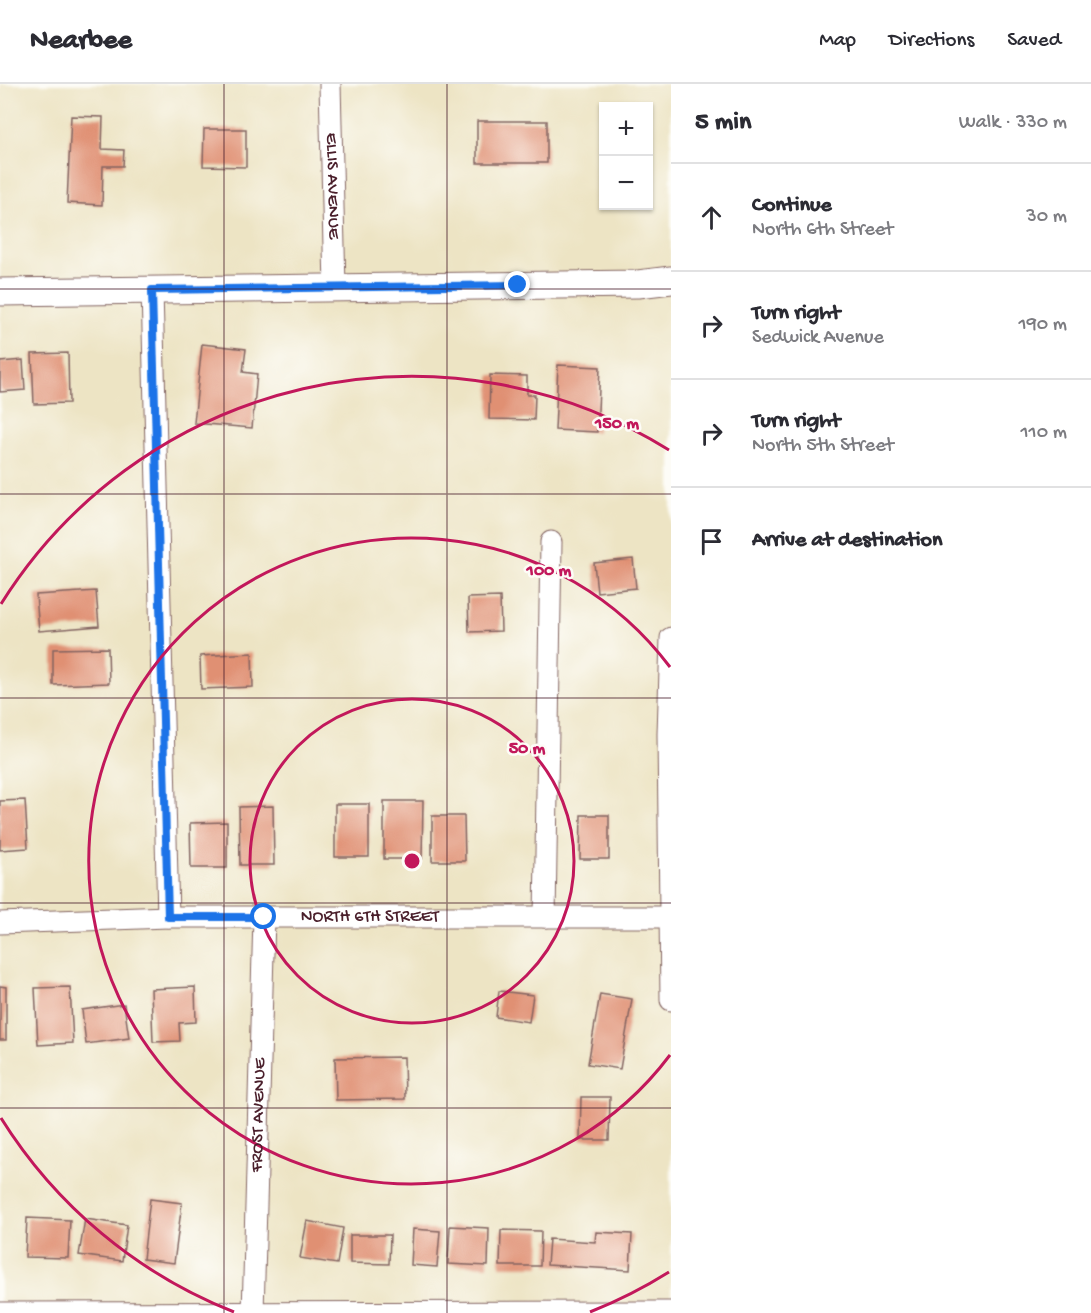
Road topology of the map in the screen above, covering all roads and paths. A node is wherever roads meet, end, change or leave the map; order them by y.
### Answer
1 (330, 84) edge
2 (671, 280) edge
3 (335, 287) junction
4 (152, 290) junction
5 (0, 292) edge
6 (550, 542) dead end
7 (671, 638) edge
8 (670, 734) edge
9 (670, 916) edge
10 (168, 917) junction
11 (264, 917) junction
12 (545, 917) junction
13 (0, 923) edge
14 (671, 1000) edge
15 (671, 1312) edge
16 (0, 1313) edge
17 (253, 1313) edge

1 - 3 street, ELLIS AVENUE
2 - 3 main road
3 - 4 main road
4 - 5 main road
4 - 10 street
6 - 12 street
7 - 8 street
8 - 9 street
9 - 12 street, NORTH 6TH STREET
9 - 14 street
10 - 11 street, NORTH 6TH STREET
10 - 13 street, NORTH 6TH STREET
11 - 12 street, NORTH 6TH STREET
11 - 17 street, FROST AVENUE
15 - 17 street
16 - 17 street

